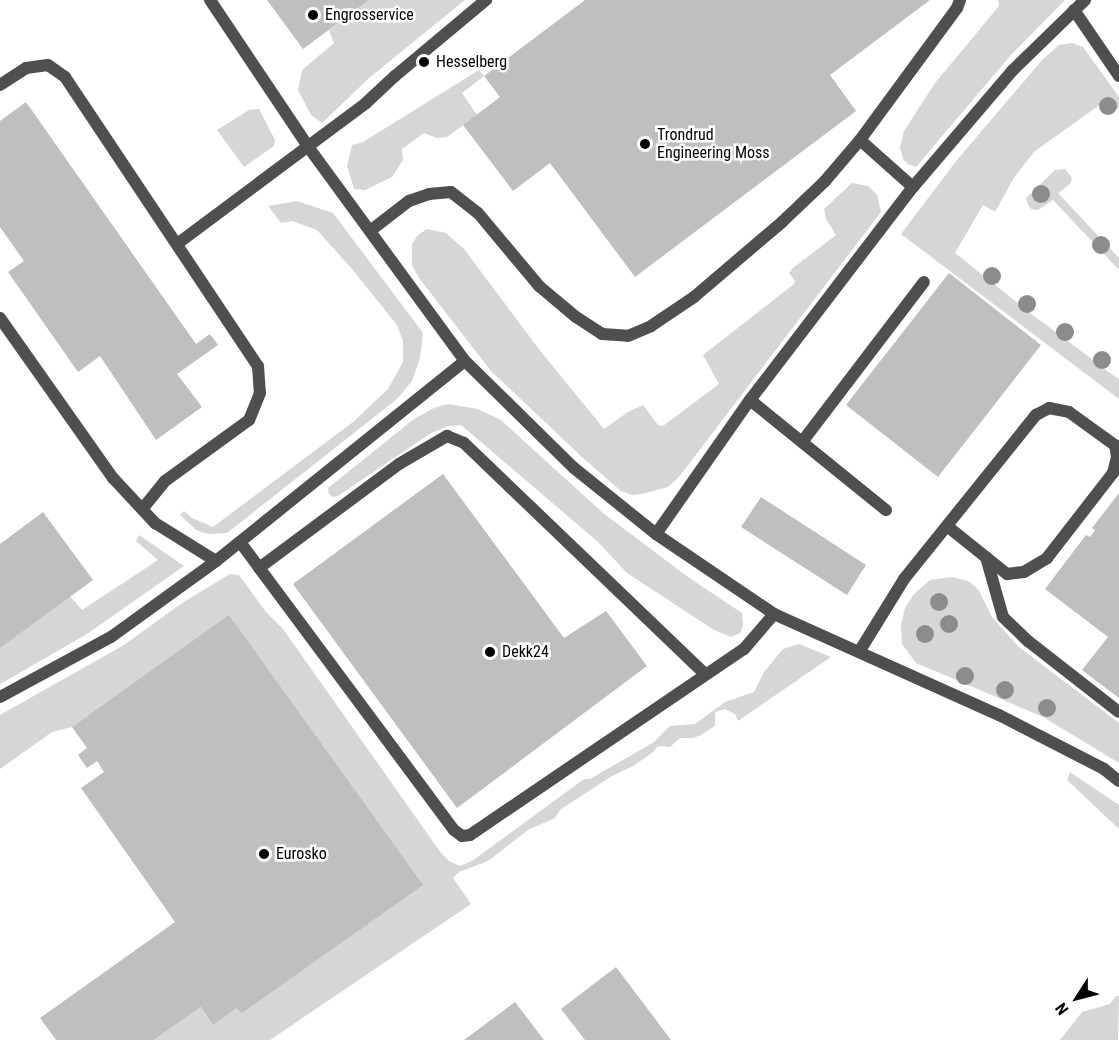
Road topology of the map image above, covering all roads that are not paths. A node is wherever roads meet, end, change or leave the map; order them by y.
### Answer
1 (210, 0) edge
2 (486, 0) edge
3 (960, 0) edge
4 (1085, 0) edge
5 (1074, 10) junction
6 (1119, 76) edge
7 (0, 85) edge
8 (860, 140) junction
9 (309, 148) junction
10 (913, 187) junction
11 (370, 231) junction
12 (177, 244) junction
13 (924, 282) dead end
14 (0, 318) edge
15 (465, 361) junction
16 (750, 400) junction
17 (802, 442) junction
18 (1117, 447) edge
19 (142, 509) junction
20 (886, 510) dead end
21 (947, 526) junction
22 (656, 534) junction
23 (240, 542) junction
24 (986, 557) junction
25 (216, 561) junction
26 (259, 567) junction
27 (774, 614) junction
28 (859, 652) junction
29 (705, 674) junction
30 (0, 697) edge
31 (1119, 712) edge
32 (1119, 781) edge

1 - 9 street
2 - 9 street
3 - 8 street
4 - 5 street
5 - 6 street
5 - 10 street
7 - 12 street
8 - 10 street
8 - 11 street
9 - 11 street
9 - 12 street
10 - 16 street
11 - 15 street
12 - 19 street
13 - 17 street
14 - 19 street
15 - 22 street
15 - 23 street
16 - 17 street
16 - 22 street
17 - 20 street
18 - 21 street
18 - 24 street
19 - 25 street
21 - 24 street
21 - 28 street
22 - 27 street
23 - 25 street
23 - 26 street
24 - 31 street
25 - 30 street
26 - 29 street
26 - 29 street
27 - 28 street
27 - 29 street
28 - 32 street

